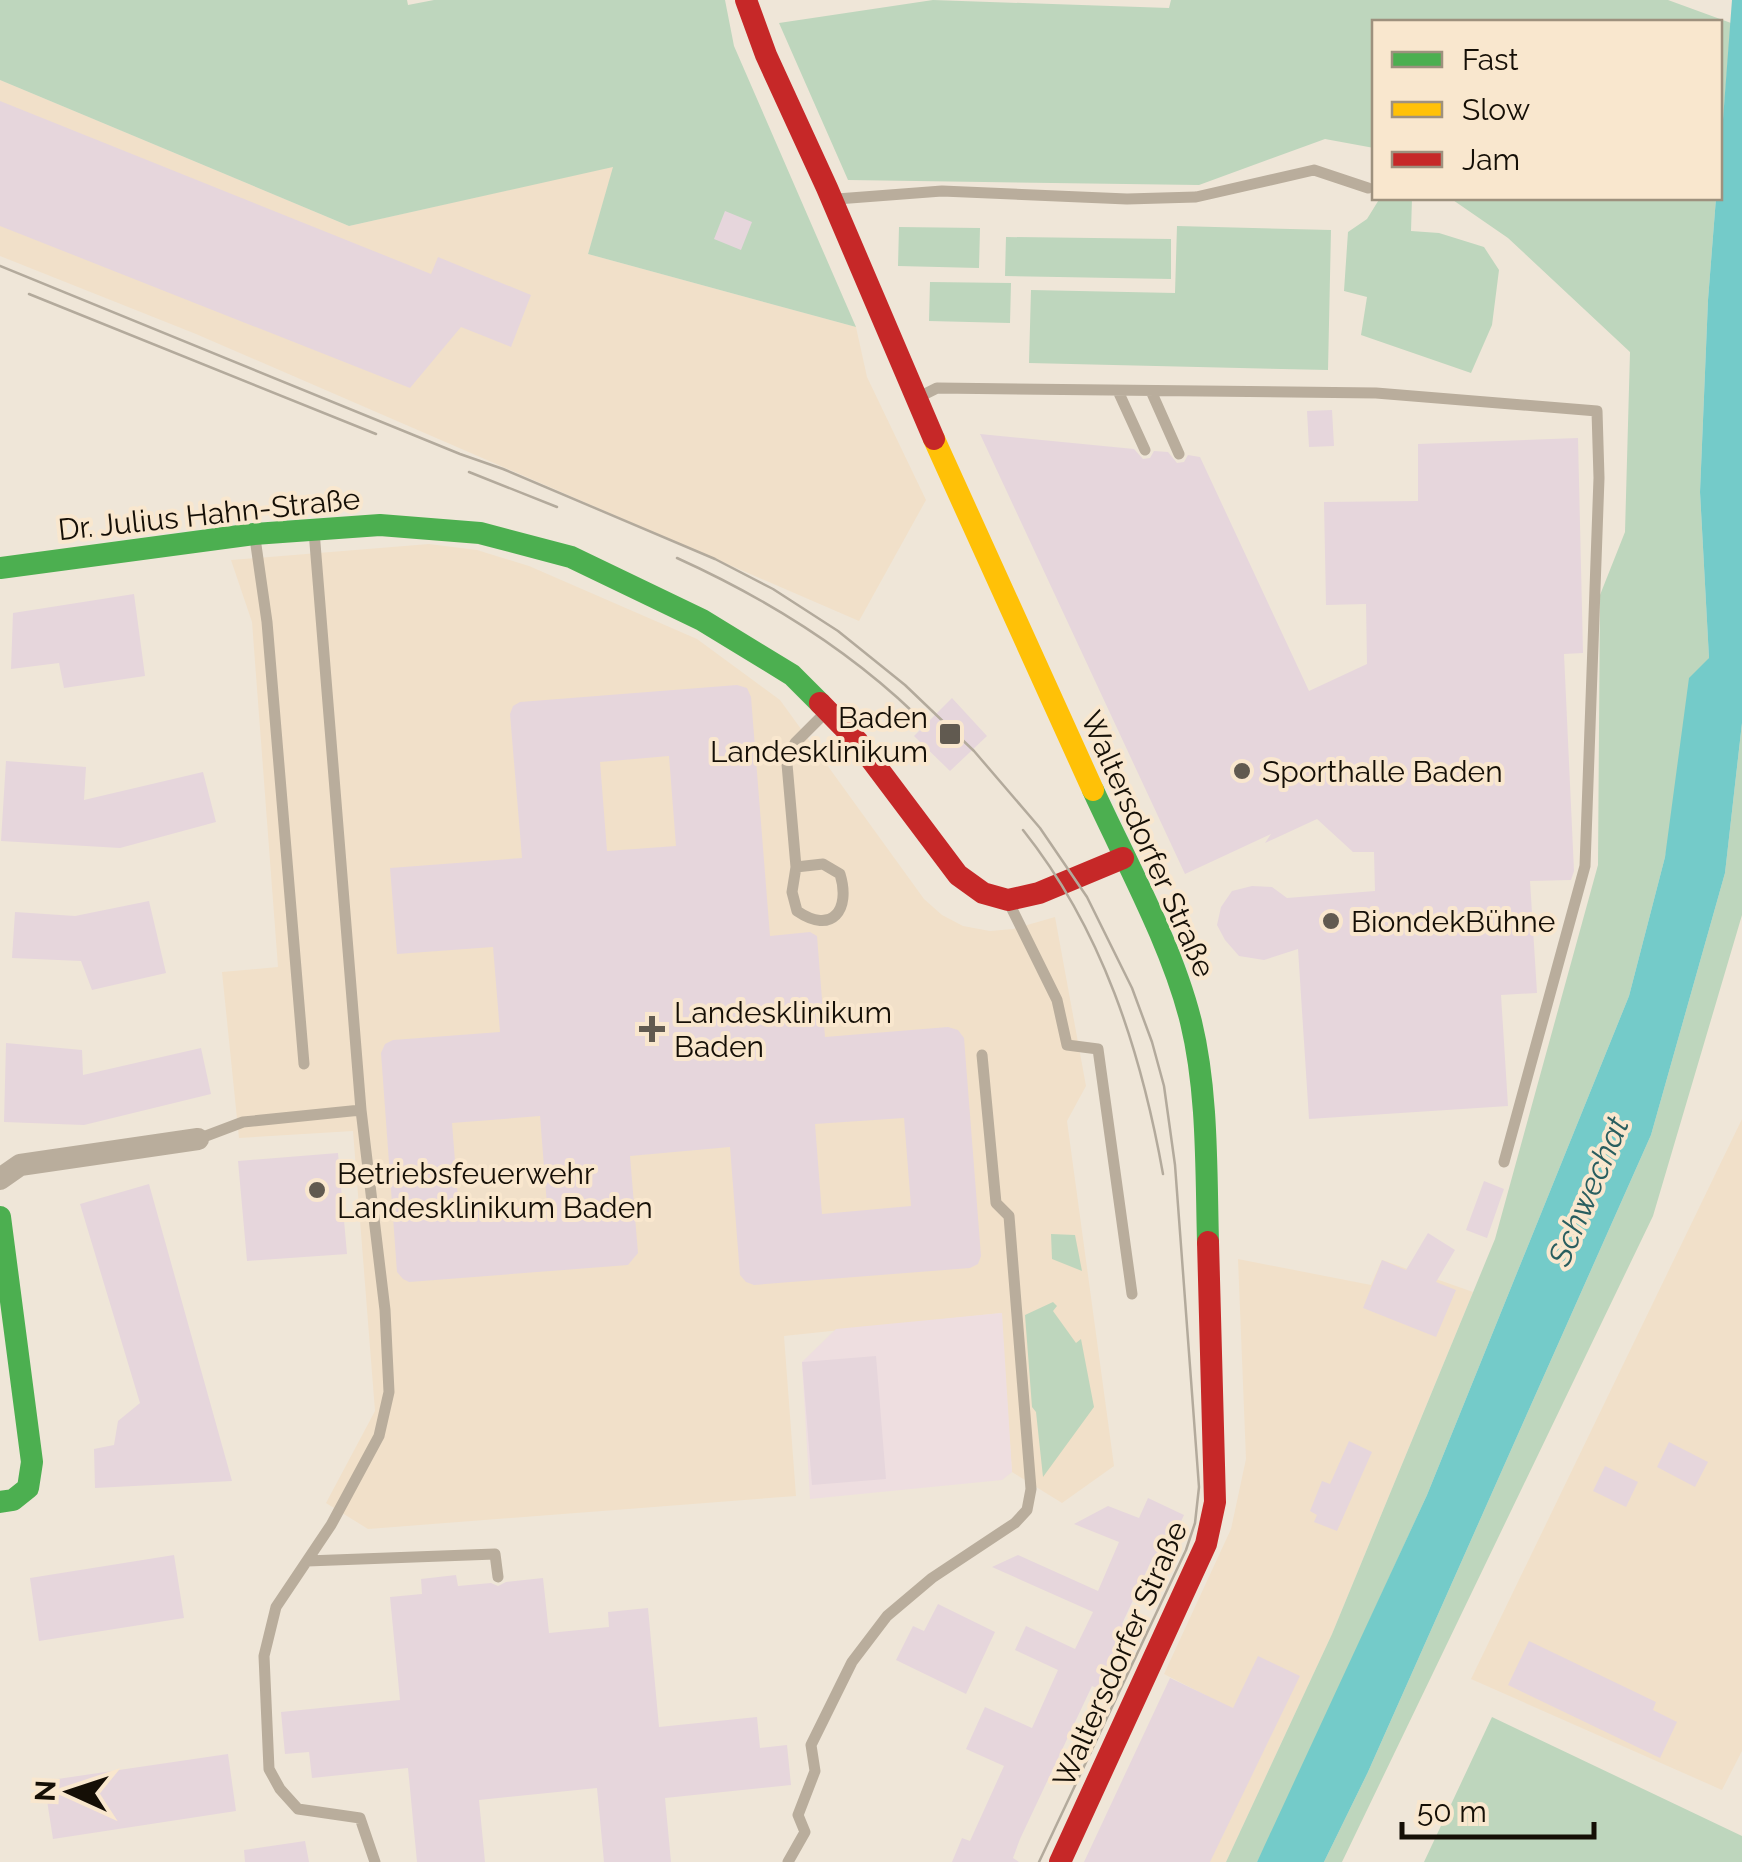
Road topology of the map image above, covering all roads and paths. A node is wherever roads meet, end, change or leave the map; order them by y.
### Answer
1 (746, 0) edge
2 (1368, 188) dead end
3 (832, 200) junction
4 (1118, 391) junction
5 (1151, 391) junction
6 (914, 400) junction
7 (1145, 450) dead end
8 (1179, 454) dead end
9 (314, 530) junction
10 (254, 534) junction
11 (0, 568) edge
12 (828, 710) junction
13 (1124, 858) junction
14 (796, 867) junction
15 (1008, 900) junction
16 (982, 1056) dead end
17 (304, 1064) dead end
18 (361, 1110) junction
19 (198, 1140) joint
20 (1504, 1162) dead end
21 (0, 1179) edge
22 (0, 1217) edge
23 (1132, 1294) dead end
24 (8, 1348) edge
25 (0, 1502) edge
26 (308, 1561) junction
27 (498, 1577) dead end
28 (375, 1862) edge
29 (788, 1862) edge
30 (1060, 1862) edge

1 - 3 street, Waltersdorfer Straße
2 - 3 lane
3 - 6 street, Waltersdorfer Straße
4 - 5 lane
4 - 6 lane
4 - 7 lane
5 - 8 lane
5 - 20 lane
6 - 13 street, Waltersdorfer Straße
9 - 10 street, Dr. Julius Hahn-Straße
9 - 12 street, Dr. Julius Hahn-Straße
9 - 18 lane
10 - 11 street, Dr. Julius Hahn-Straße
10 - 17 lane
12 - 14 lane
12 - 15 street, Dr. Julius Hahn-Straße
13 - 15 street
13 - 30 street, Waltersdorfer Straße
14 - 14 lane
15 - 23 lane
16 - 29 lane
18 - 19 lane
18 - 26 lane
19 - 21 street
22 - 24 street
24 - 25 street
26 - 27 lane
26 - 28 lane

